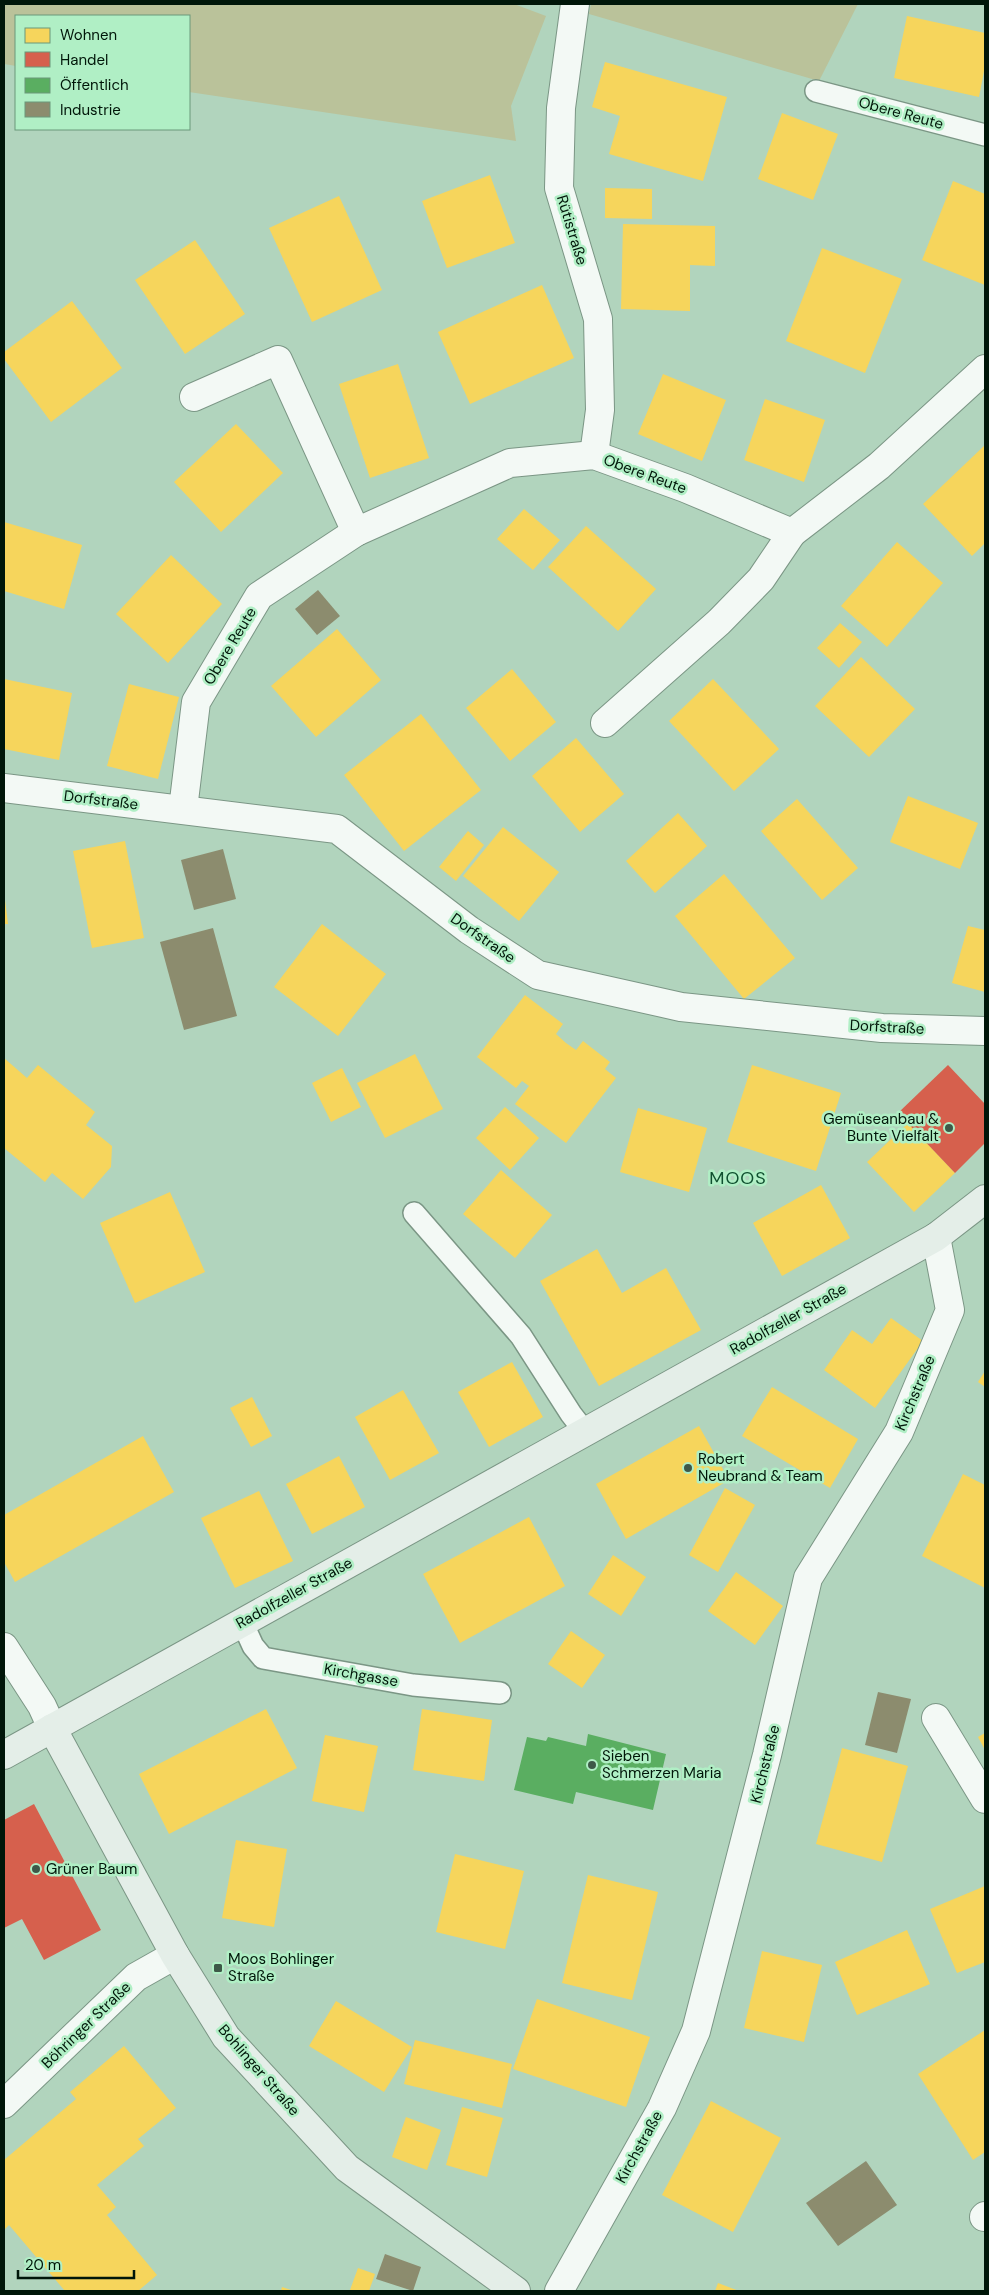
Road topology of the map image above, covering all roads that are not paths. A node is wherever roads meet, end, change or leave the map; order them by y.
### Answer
1 (575, 4) edge
2 (816, 91) dead end
3 (985, 135) edge
4 (985, 369) edge
5 (194, 397) dead end
6 (594, 455) junction
7 (356, 532) junction
8 (792, 533) junction
9 (605, 723) dead end
10 (4, 788) edge
11 (183, 809) junction
12 (985, 1031) edge
13 (985, 1199) edge
14 (414, 1213) dead end
15 (936, 1237) junction
16 (585, 1432) junction
17 (242, 1622) junction
18 (4, 1647) edge
19 (500, 1693) dead end
20 (936, 1718) dead end
21 (52, 1728) junction
22 (4, 1755) edge
23 (985, 1799) edge
24 (175, 1955) junction
25 (4, 2104) edge
26 (516, 2291) edge
27 (559, 2291) edge

1 - 6 street, Rütistraße
2 - 3 lane, Obere Reute
4 - 8 street
5 - 7 street
6 - 7 street, Obere Reute
6 - 8 street, Obere Reute
7 - 11 street, Obere Reute
8 - 9 street
10 - 11 street, Dorfstraße
11 - 12 street, Dorfstraße
13 - 15 main road, Radolfzeller Straße
14 - 16 lane
15 - 16 main road, Radolfzeller Straße
15 - 27 street, Kirchstraße
16 - 17 main road, Radolfzeller Straße
17 - 19 lane, Kirchgasse
17 - 21 main road, Radolfzeller Straße
18 - 21 street
20 - 23 street
21 - 22 main road, Radolfzeller Straße
21 - 24 main road, Bohlinger Straße
24 - 25 street, Böhringer Straße
24 - 26 main road, Bohlinger Straße

